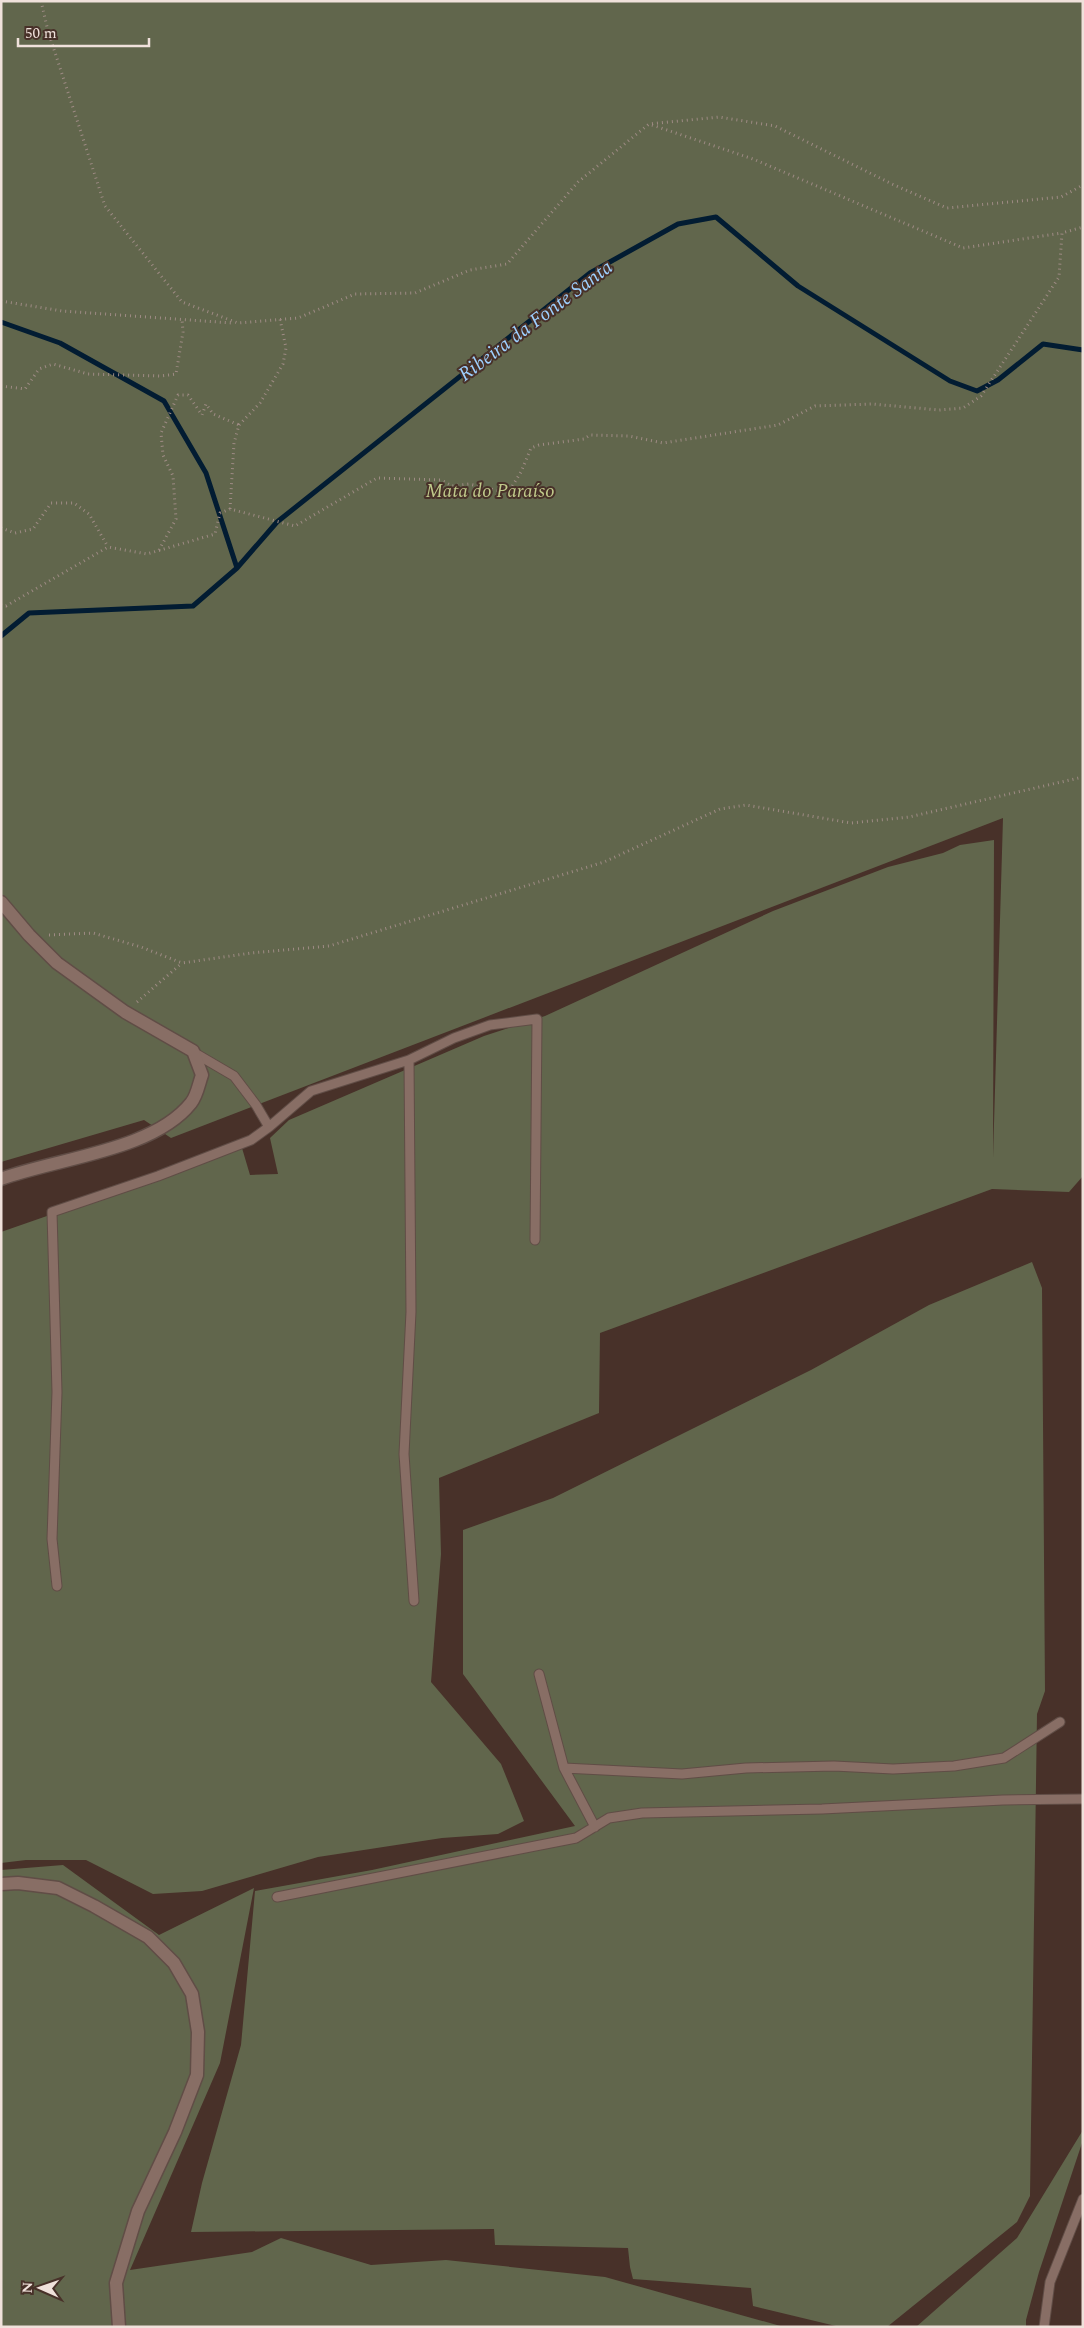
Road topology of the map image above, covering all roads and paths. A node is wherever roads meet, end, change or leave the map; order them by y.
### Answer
1 (41, 1) edge
2 (649, 124) junction
3 (1083, 185) edge
4 (1083, 227) edge
5 (1062, 233) junction
6 (1, 301) edge
7 (182, 319) junction
8 (280, 320) junction
9 (238, 323) junction
10 (1, 386) edge
11 (239, 425) junction
12 (230, 509) junction
13 (1, 528) edge
14 (108, 546) junction
15 (159, 550) junction
16 (1, 605) edge
17 (1083, 777) edge
18 (1, 902) edge
19 (29, 935) junction
20 (182, 963) junction
21 (125, 1012) junction
22 (193, 1051) junction
23 (409, 1060) junction
24 (268, 1127) junction
25 (1, 1179) edge
26 (535, 1240) dead end
27 (57, 1586) dead end
28 (414, 1601) dead end
29 (539, 1674) dead end
30 (1060, 1722) dead end
31 (564, 1768) junction
32 (1083, 1799) edge
33 (595, 1827) junction
34 (1, 1884) edge
35 (277, 1897) dead end
36 (1083, 2199) edge
37 (119, 2327) edge
38 (1044, 2327) edge

1 - 9 path
2 - 3 path
2 - 5 path
2 - 8 path
4 - 5 path
5 - 12 path
6 - 7 path
7 - 9 path
7 - 10 path
8 - 9 path
8 - 11 path
11 - 12 path
11 - 15 path
12 - 15 path
13 - 14 path
14 - 15 path
14 - 16 path
17 - 20 path
18 - 19 street
19 - 20 path
19 - 21 street
20 - 21 path
21 - 22 street
22 - 24 lane
22 - 25 street
23 - 24 lane
23 - 26 lane
23 - 28 lane
24 - 27 lane
29 - 31 lane
30 - 31 lane
31 - 33 lane
32 - 33 lane
33 - 35 lane
34 - 37 street
36 - 38 lane

